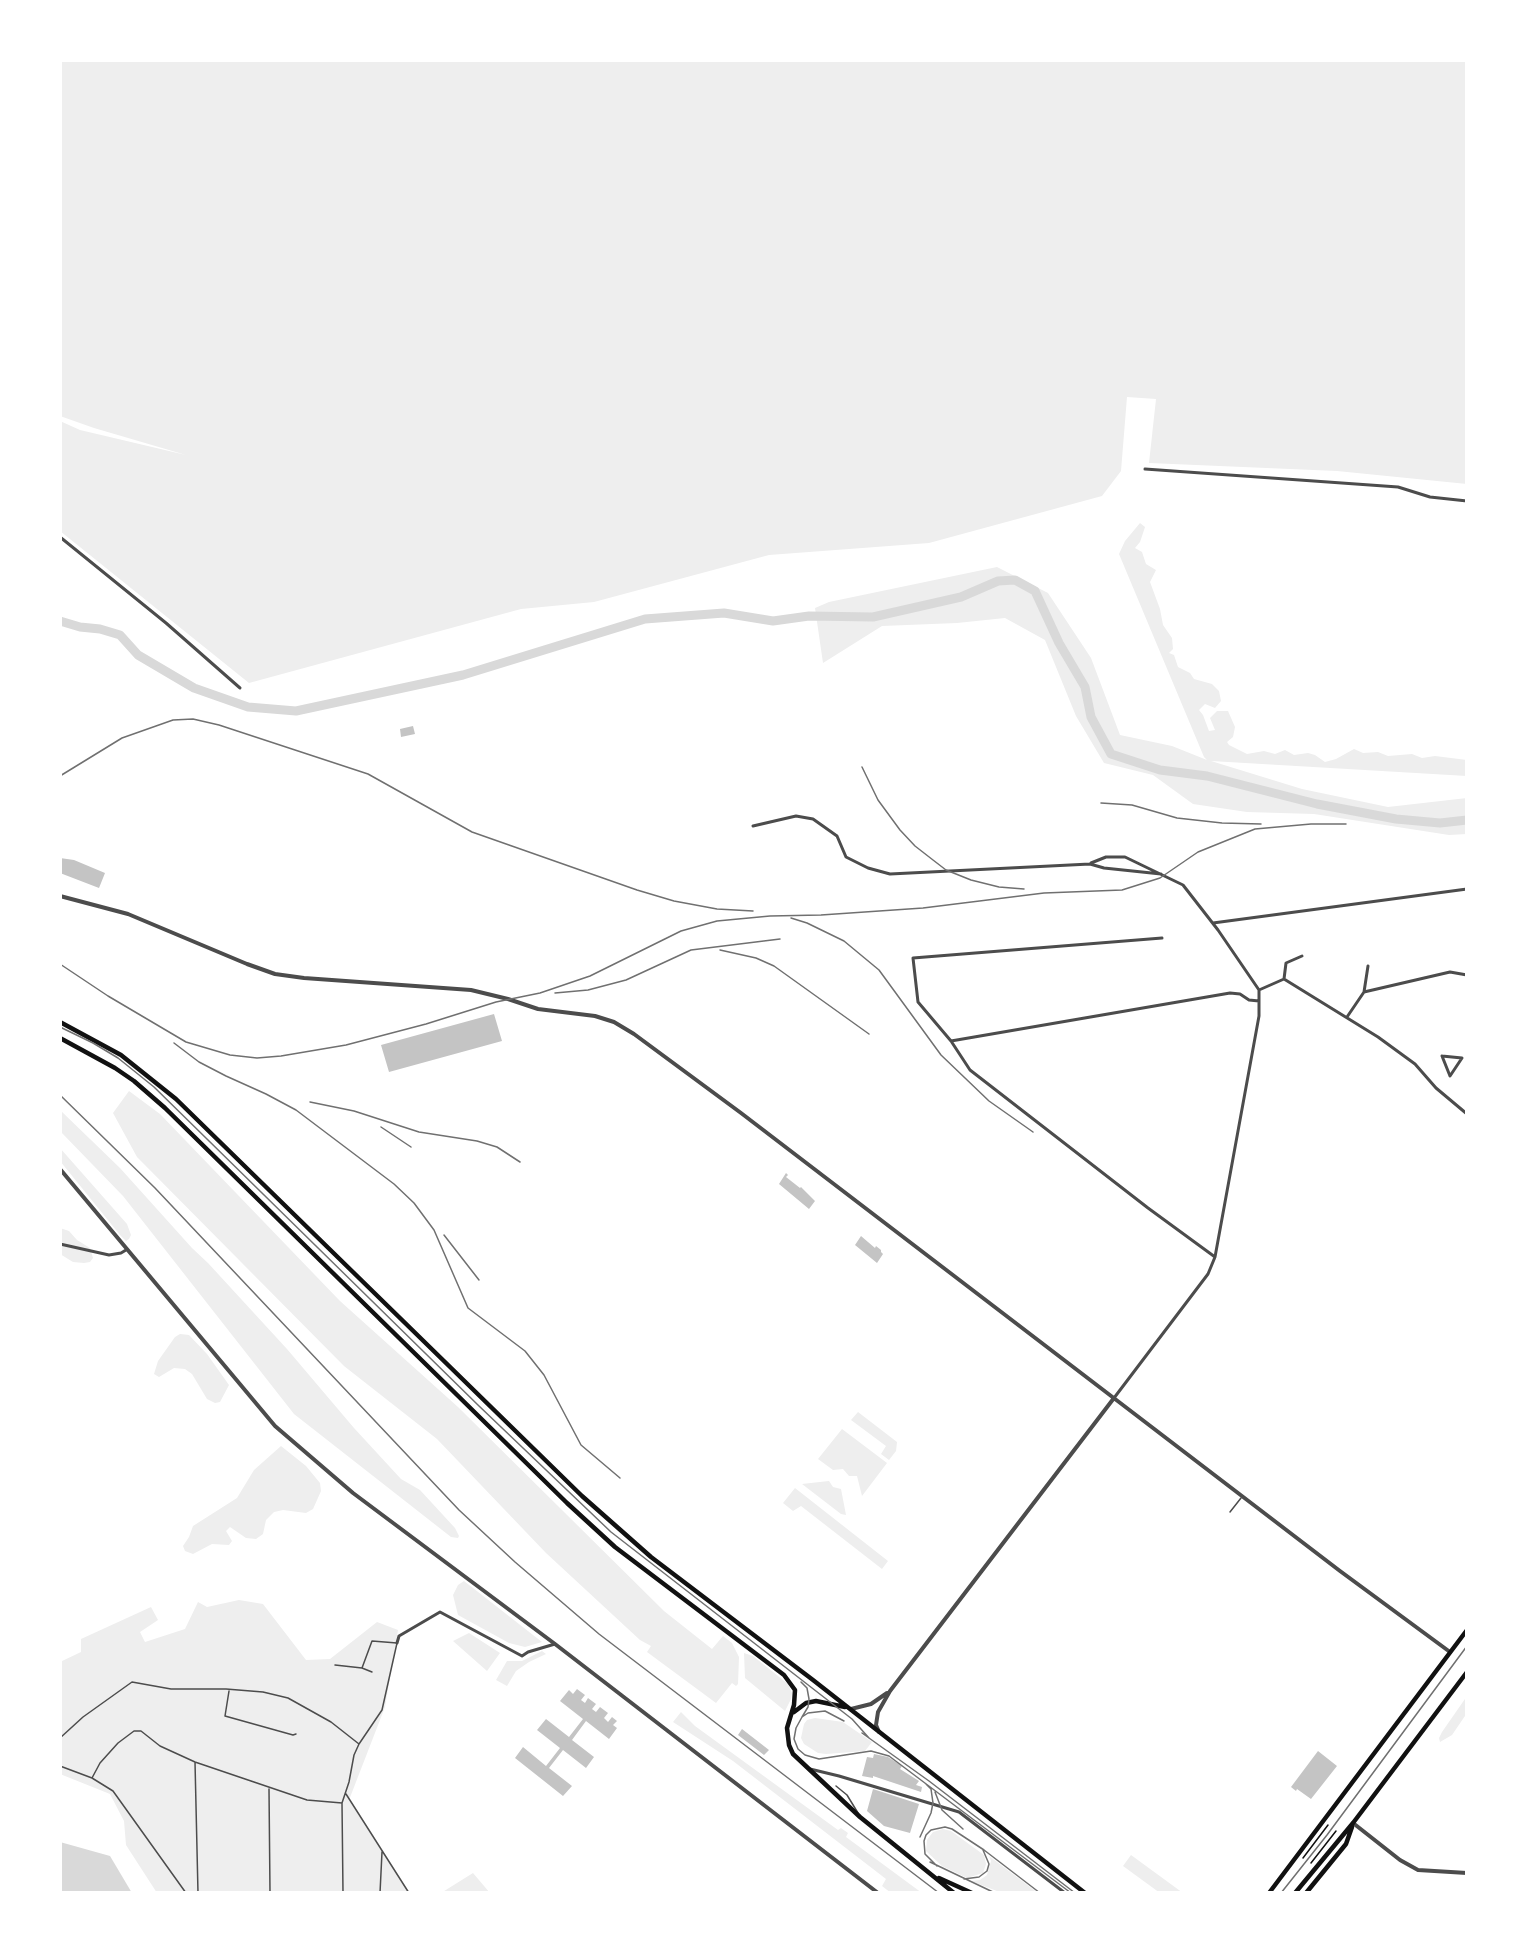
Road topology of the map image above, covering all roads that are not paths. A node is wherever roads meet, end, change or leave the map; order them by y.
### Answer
1 (1145, 469) dead end
2 (1467, 501) edge
3 (60, 537) edge
4 (240, 688) dead end
5 (753, 826) dead end
6 (1090, 864) junction
7 (1161, 874) junction
8 (1467, 889) edge
9 (60, 896) edge
10 (1213, 923) junction
11 (1162, 938) dead end
12 (1302, 956) dead end
13 (1368, 966) dead end
14 (1467, 975) edge
15 (1284, 979) junction
16 (1259, 990) junction
17 (1364, 992) junction
18 (1259, 1001) junction
19 (1347, 1017) junction
20 (60, 1022) edge
21 (60, 1038) edge
22 (951, 1041) junction
23 (1465, 1057) edge
24 (1467, 1114) edge
25 (60, 1169) edge
26 (60, 1244) edge
27 (126, 1250) junction
28 (1215, 1257) junction
29 (1114, 1398) junction
30 (1243, 1496) junction
31 (1230, 1512) dead end
32 (1467, 1630) edge
33 (397, 1643) junction
34 (555, 1644) junction
35 (1450, 1652) junction
36 (335, 1665) dead end
37 (362, 1668) junction
38 (372, 1672) dead end
39 (1467, 1672) edge
40 (230, 1690) junction
41 (890, 1691) junction
42 (848, 1709) junction
43 (791, 1715) junction
44 (879, 1733) junction
45 (296, 1734) dead end
46 (60, 1738) edge
47 (359, 1744) junction
48 (195, 1762) junction
49 (60, 1766) edge
50 (807, 1769) junction
51 (92, 1778) junction
52 (836, 1786) dead end
53 (269, 1787) junction
54 (346, 1793) junction
55 (342, 1803) junction
56 (860, 1817) junction
57 (1353, 1824) junction
58 (382, 1851) junction
59 (1467, 1873) edge
60 (931, 1875) junction
61 (186, 1893) edge
62 (198, 1893) edge
63 (270, 1893) edge
64 (343, 1893) edge
65 (380, 1893) edge
66 (409, 1893) edge
67 (878, 1893) edge
68 (954, 1893) edge
69 (972, 1893) edge
70 (1065, 1893) edge
71 (1085, 1893) edge
72 (1269, 1893) edge
73 (1295, 1893) edge
74 (1306, 1893) edge

1 - 2 street
3 - 4 street
5 - 6 street
6 - 7 street
6 - 7 street
7 - 10 street
8 - 10 street
9 - 29 street
10 - 16 street
11 - 22 street
12 - 15 street
13 - 17 street
14 - 17 street
15 - 16 street
15 - 19 street
16 - 18 street
17 - 19 street
18 - 22 street
18 - 28 street
19 - 24 street
20 - 42 main road
21 - 43 main road
22 - 28 street
23 - 23 street
25 - 27 street
26 - 27 street
27 - 34 street
28 - 29 street
29 - 30 street
29 - 41 street
30 - 31 lane
30 - 35 street
32 - 35 main road
33 - 34 street
33 - 37 lane
33 - 47 lane
34 - 67 street
35 - 72 main road
36 - 37 lane
37 - 38 lane
39 - 57 main road
40 - 45 lane
40 - 46 lane
40 - 47 lane
41 - 42 street
41 - 44 street
42 - 43 main road
42 - 44 main road
43 - 50 main road
44 - 71 main road
47 - 54 lane
48 - 51 lane
48 - 53 lane
48 - 62 lane
49 - 51 lane
50 - 56 main road
50 - 70 street
51 - 61 lane
52 - 56 lane
53 - 55 lane
53 - 63 lane
54 - 55 lane
54 - 58 lane
55 - 64 lane
56 - 60 main road
57 - 59 street
57 - 73 main road
57 - 74 main road
58 - 65 lane
58 - 66 lane
60 - 68 main road
60 - 69 main road

